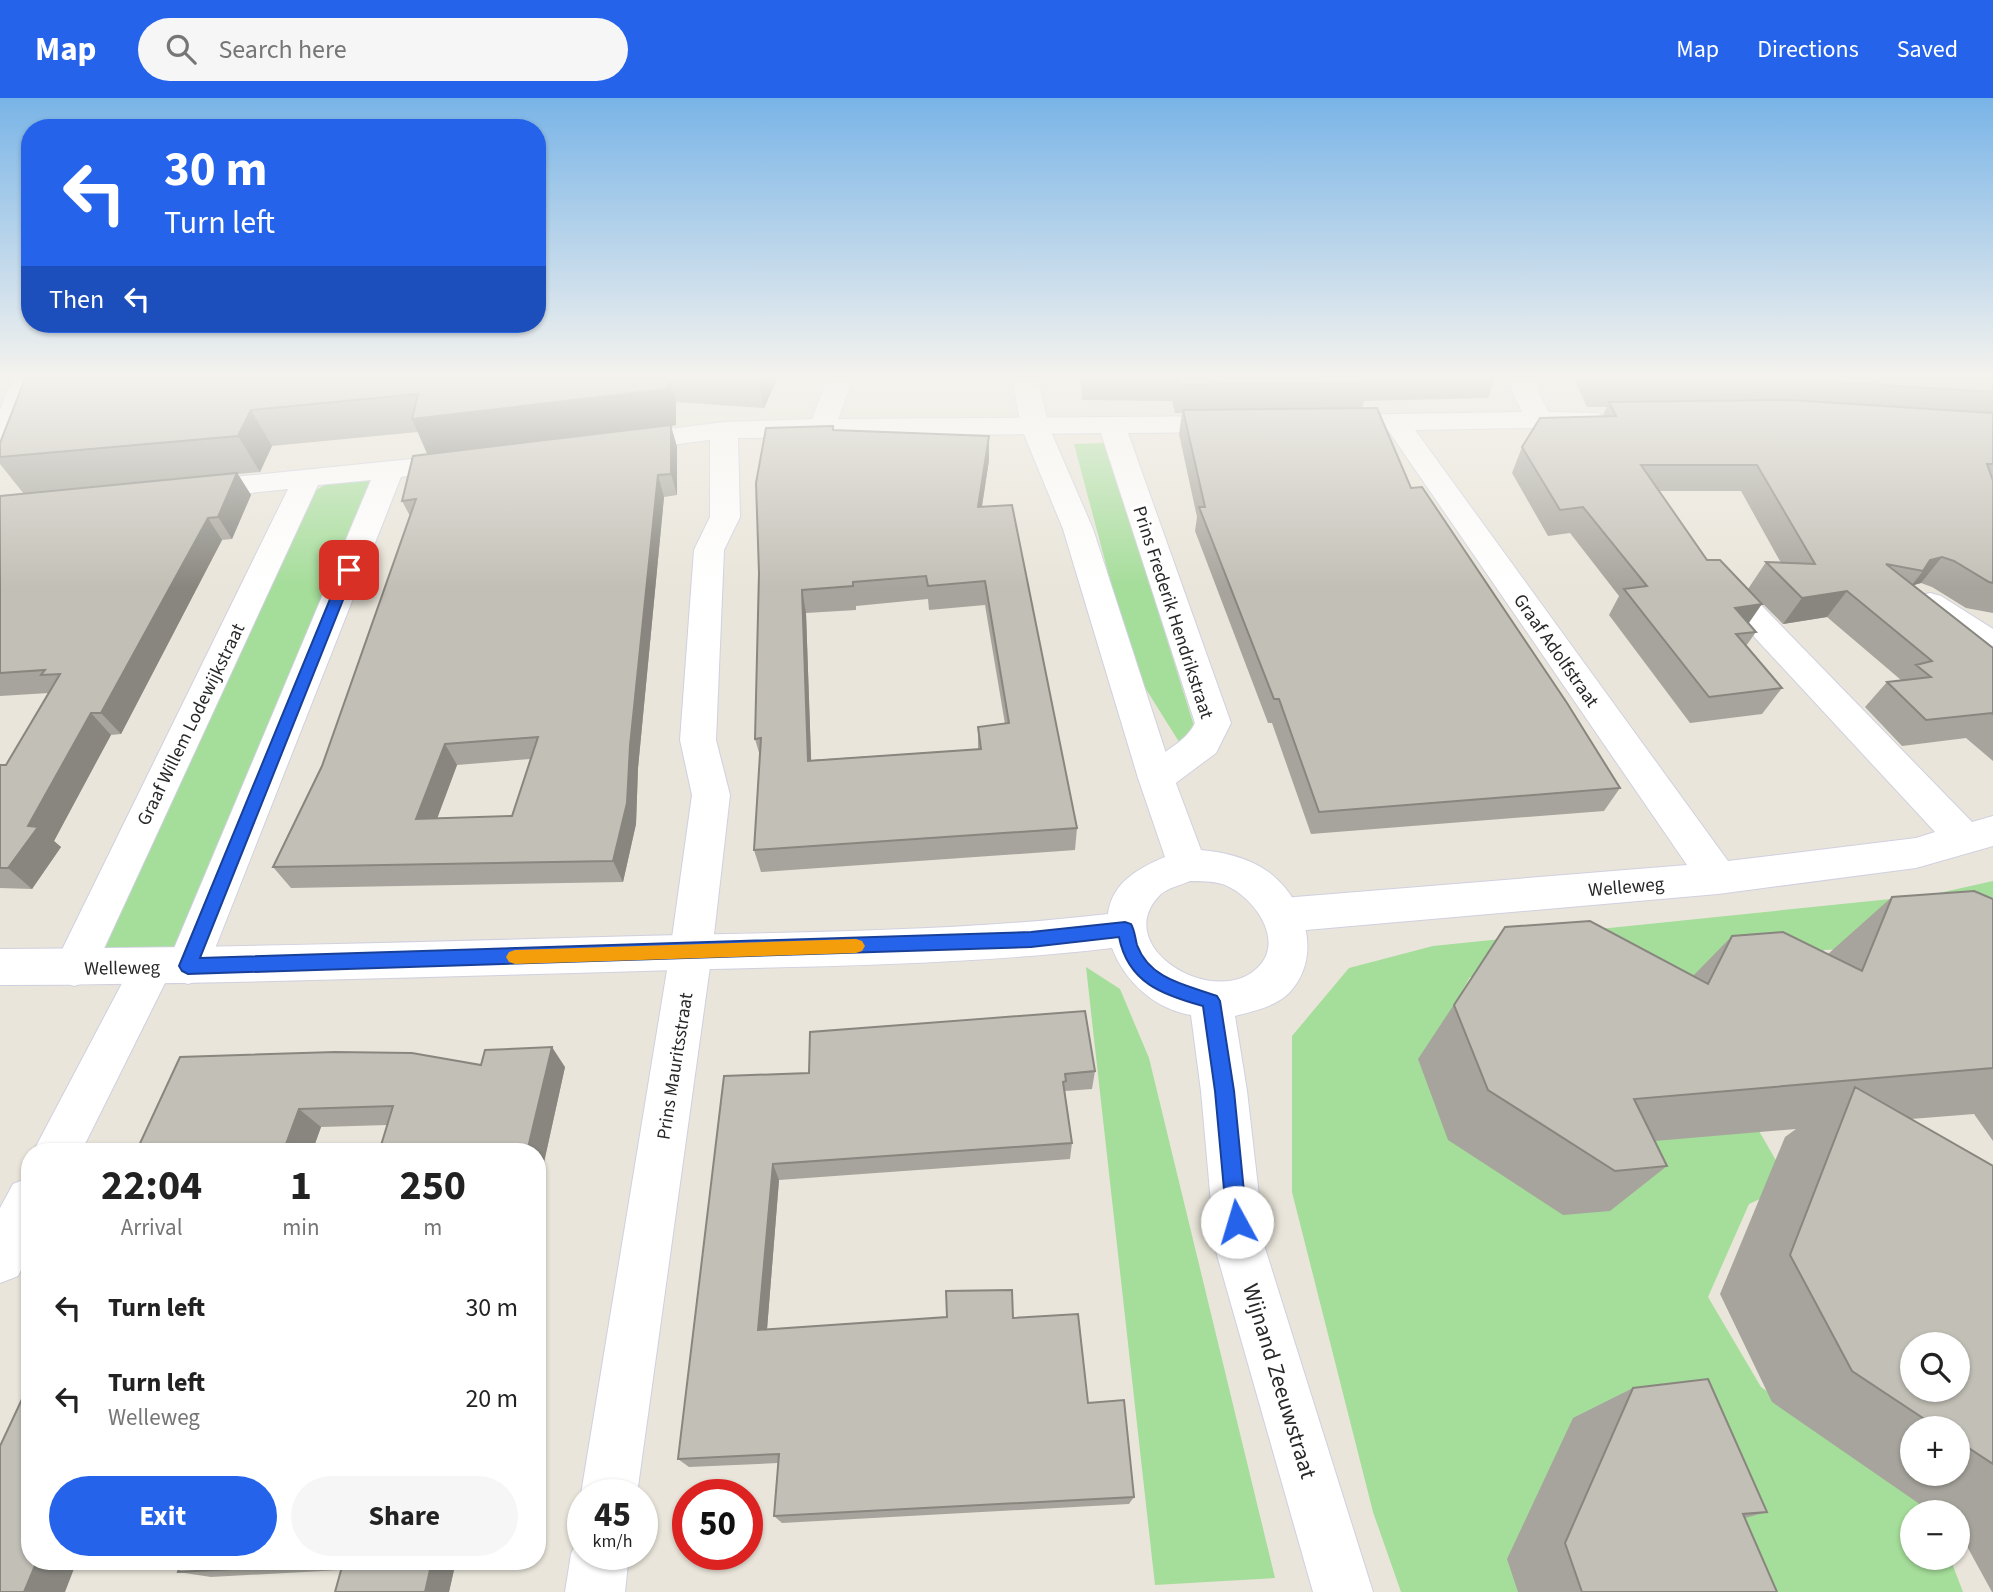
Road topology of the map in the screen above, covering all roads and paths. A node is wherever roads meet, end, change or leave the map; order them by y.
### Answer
1 (724, 449) edge
2 (1044, 449) edge
3 (1120, 449) edge
4 (1415, 449) edge
5 (483, 460) edge
6 (389, 471) junction
7 (307, 479) junction
8 (174, 492) edge
9 (1709, 570) edge
10 (1920, 596) edge
11 (1993, 643) edge
12 (1156, 778) junction
13 (1979, 835) edge
14 (1187, 865) junction
15 (1718, 878) junction
16 (1283, 915) junction
17 (1125, 929) junction
18 (691, 952) junction
19 (171, 966) junction
20 (0, 967) edge
21 (74, 968) junction
22 (1211, 1001) junction
23 (62, 1143) edge
24 (21, 1218) edge
25 (0, 1258) edge
26 (611, 1479) edge
27 (598, 1570) edge
28 (595, 1592) edge
29 (1343, 1592) edge

1 - 18 street, Prins Mauritsstraat
2 - 12 street
3 - 12 street, Prins Frederik Hendrikstraat
4 - 15 street, Graaf Adolfstraat
5 - 6 street
6 - 7 street
6 - 19 street
7 - 8 street
7 - 21 street, Graaf Willem Lodewijkstraat
9 - 13 street, Welleweg
10 - 11 street
12 - 14 street
13 - 15 street, Welleweg
14 - 16 street
14 - 17 street
15 - 16 street, Welleweg
16 - 22 street
17 - 18 street, Welleweg
17 - 22 street
18 - 19 street, Welleweg
18 - 26 street, Prins Mauritsstraat
19 - 21 street, Welleweg
19 - 23 street
20 - 21 street, Welleweg
22 - 29 street, Wijnand Zeeuwstraat
24 - 25 street
27 - 28 street

